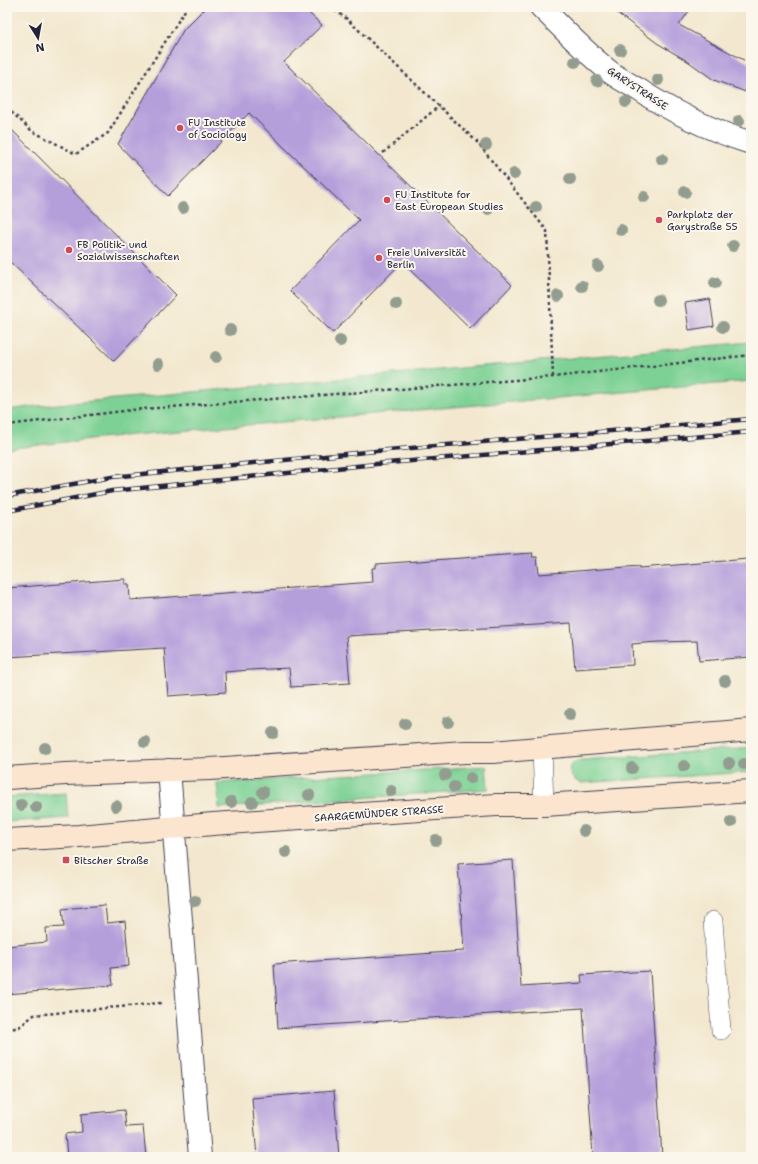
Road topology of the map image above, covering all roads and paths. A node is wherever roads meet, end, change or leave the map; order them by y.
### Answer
1 (187, 7) edge
2 (330, 7) edge
3 (541, 7) edge
4 (439, 106) junction
5 (7, 108) edge
6 (751, 143) edge
7 (383, 153) dead end
8 (751, 355) edge
9 (553, 377) junction
10 (7, 425) edge
11 (751, 730) edge
12 (542, 748) junction
13 (168, 770) junction
14 (7, 778) edge
15 (751, 791) edge
16 (544, 805) junction
17 (173, 828) junction
18 (7, 840) edge
19 (712, 921) dead end
20 (166, 1002) dead end
21 (7, 1030) edge
22 (721, 1030) dead end
23 (200, 1157) edge

1 - 5 path
2 - 4 path
3 - 6 street, GARYSTRASSE
4 - 7 path
4 - 9 path
8 - 9 path
9 - 10 path
11 - 12 main road
12 - 13 main road
12 - 16 lane
13 - 14 main road
13 - 17 street
15 - 16 main road, SAARGEMÜNDER STRASSE
16 - 17 main road, SAARGEMÜNDER STRASSE
17 - 18 main road, SAARGEMÜNDER STRASSE
17 - 23 street
19 - 22 lane
20 - 21 path

